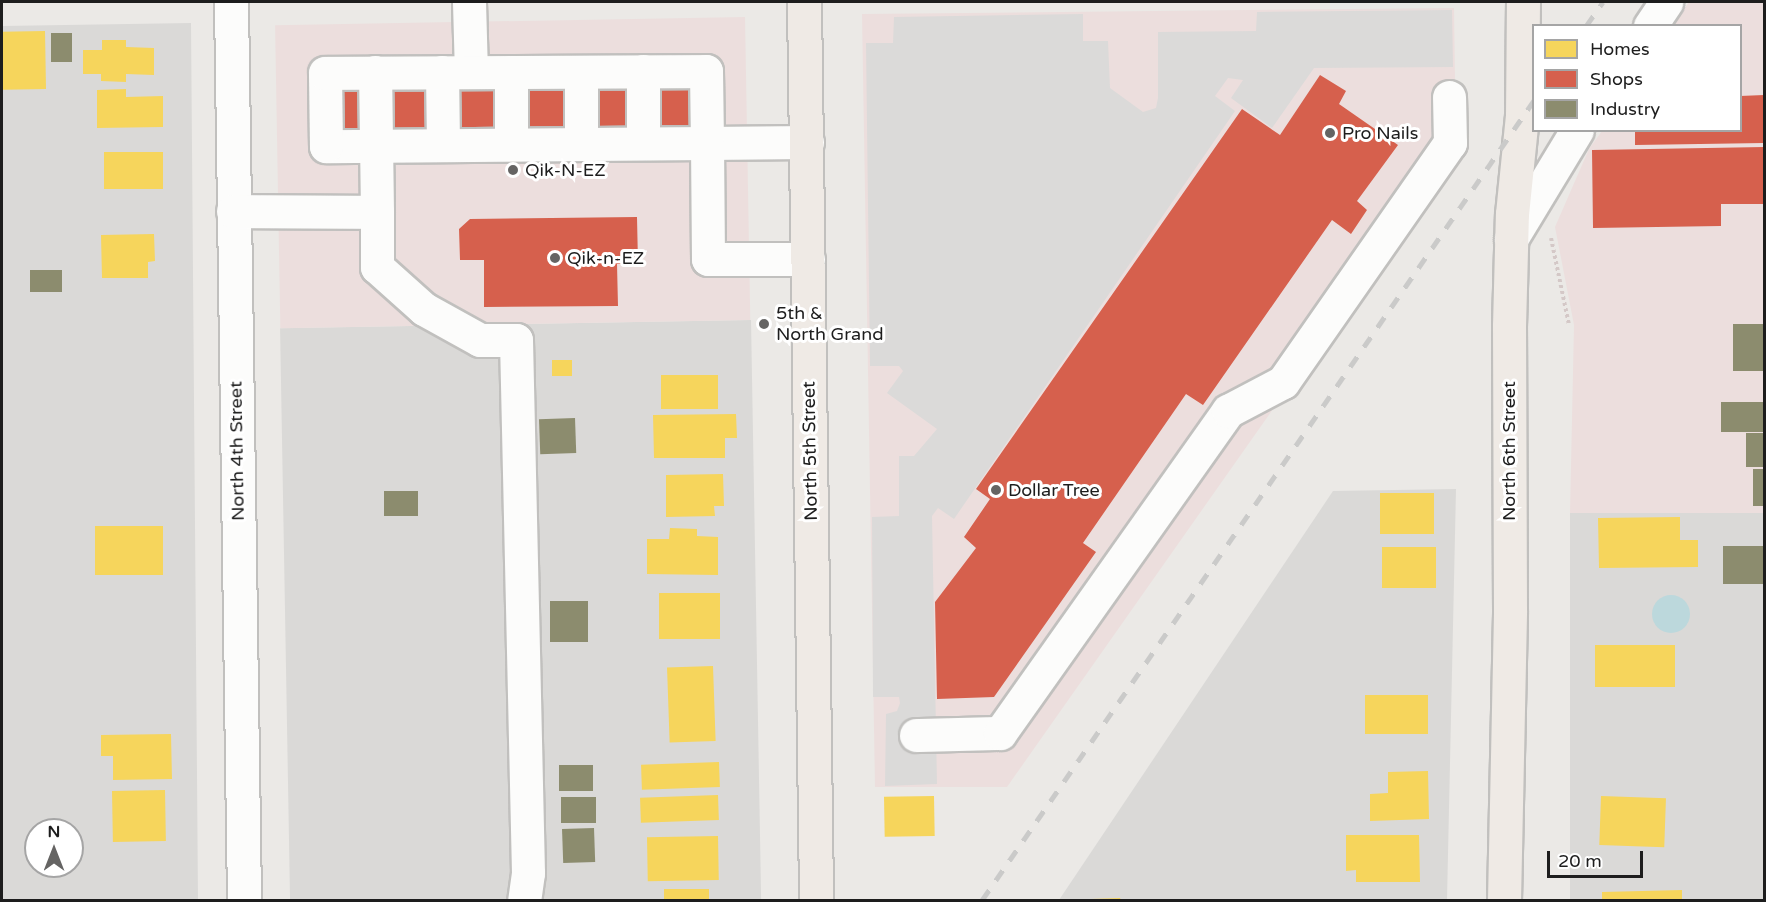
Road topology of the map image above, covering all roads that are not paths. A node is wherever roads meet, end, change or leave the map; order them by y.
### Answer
1 (231, 2) edge
2 (469, 2) edge
3 (804, 2) edge
4 (1523, 2) edge
5 (1666, 2) edge
6 (1651, 24) edge
7 (642, 71) junction
8 (375, 72) junction
9 (457, 72) junction
10 (511, 72) junction
11 (581, 72) junction
12 (1449, 97) dead end
13 (1576, 132) edge
14 (807, 142) junction
15 (643, 143) junction
16 (707, 143) junction
17 (511, 144) junction
18 (582, 144) junction
19 (442, 145) junction
20 (376, 146) junction
21 (233, 211) junction
22 (376, 212) junction
23 (1511, 239) junction
24 (808, 259) junction
25 (916, 735) dead end
26 (244, 900) edge
27 (524, 900) edge
28 (816, 900) edge
29 (1504, 900) edge

1 - 21 street, North 4th Street
2 - 9 street
3 - 14 main road, North 5th Street
4 - 23 main road, North 6th Street
5 - 6 street
7 - 11 street
7 - 15 street
7 - 16 street
8 - 9 street
8 - 20 street
8 - 20 street
9 - 10 street
9 - 19 street
10 - 11 street
10 - 17 street
11 - 18 street
12 - 25 street
13 - 23 street
14 - 16 street
14 - 24 main road, North 5th Street
15 - 16 street
15 - 18 street
16 - 24 street
17 - 18 street
17 - 19 street
19 - 20 street
20 - 22 street
21 - 22 street
21 - 26 street, North 4th Street
22 - 27 street
23 - 29 main road, North 6th Street
24 - 28 main road, North 5th Street

